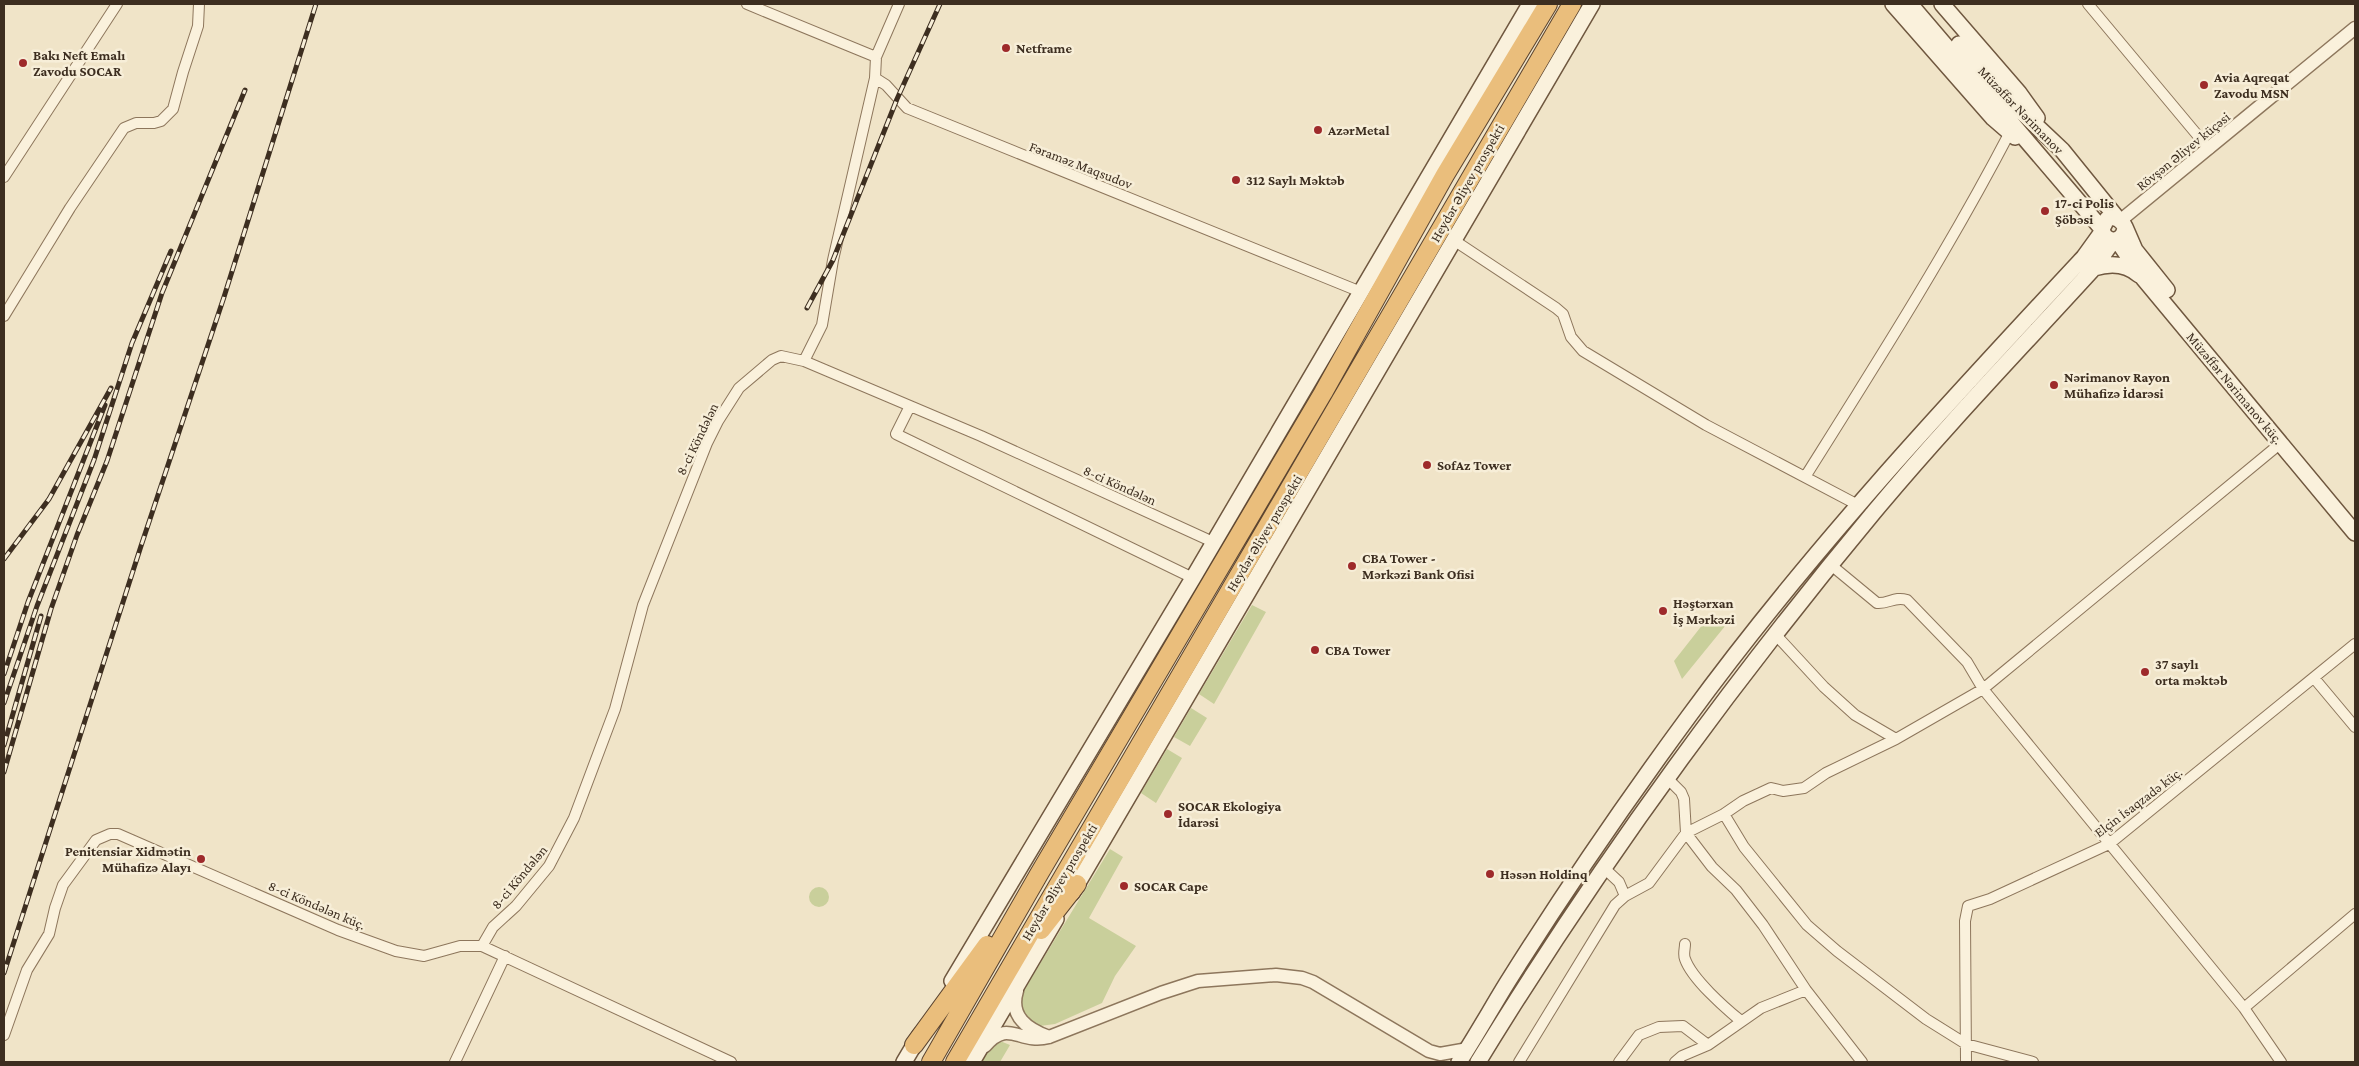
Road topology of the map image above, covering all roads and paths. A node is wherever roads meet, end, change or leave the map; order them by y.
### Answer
1 (117, 4) edge
2 (199, 4) edge
3 (747, 4) edge
4 (899, 4) edge
5 (1530, 4) edge
6 (1548, 4) edge
7 (1572, 4) edge
8 (1592, 4) edge
9 (1892, 4) edge
10 (1910, 4) edge
11 (1923, 4) edge
12 (1942, 4) edge
13 (2088, 4) edge
14 (2355, 28) edge
15 (876, 57) junction
16 (875, 78) junction
17 (2010, 132) junction
18 (2209, 149) junction
19 (2062, 150) junction
20 (2046, 163) junction
21 (4, 177) edge
22 (2114, 230) junction
23 (1454, 241) junction
24 (2094, 268) junction
25 (2143, 278) junction
26 (1361, 292) junction
27 (4, 316) edge
28 (804, 361) junction
29 (910, 406) junction
30 (1933, 418) junction
31 (1945, 429) junction
32 (2281, 443) junction
33 (1805, 477) junction
34 (1858, 505) junction
35 (2355, 519) edge
36 (2355, 533) edge
37 (1213, 542) junction
38 (1831, 565) junction
39 (1193, 578) junction
40 (1775, 634) junction
41 (2355, 644) edge
42 (2314, 678) junction
43 (1983, 689) junction
44 (2355, 728) edge
45 (1896, 739) junction
46 (1667, 778) junction
47 (1724, 814) junction
48 (1686, 833) junction
49 (2109, 844) junction
50 (1604, 868) junction
51 (1039, 874) junction
52 (1077, 884) junction
53 (1625, 896) junction
54 (2355, 914) edge
55 (1686, 944) dead end
56 (482, 946) junction
57 (505, 956) junction
58 (1020, 981) junction
59 (1507, 984) junction
60 (998, 985) junction
61 (1806, 990) junction
62 (1521, 993) junction
63 (2244, 1008) junction
64 (1741, 1021) junction
65 (4, 1035) edge
66 (1049, 1037) junction
67 (1966, 1044) junction
68 (914, 1045) junction
69 (1708, 1045) junction
70 (1468, 1049) junction
71 (1429, 1051) junction
72 (974, 1059) edge
73 (456, 1062) edge
74 (731, 1062) edge
75 (904, 1062) edge
76 (931, 1062) edge
77 (955, 1062) edge
78 (1437, 1062) edge
79 (1459, 1062) edge
80 (1478, 1062) edge
81 (1519, 1062) edge
82 (1619, 1062) edge
83 (1675, 1062) edge
84 (1862, 1062) edge
85 (1966, 1062) edge
86 (2034, 1062) edge
87 (2281, 1062) edge

1 - 21 street
2 - 27 street
3 - 15 street
4 - 15 street
5 - 26 main road
6 - 51 highway, Heydər Əliyev prospekti
7 - 60 highway, Heydər Əliyev prospekti
8 - 23 main road
9 - 17 main road
10 - 20 main road
11 - 19 main road, Müzəffər Nərimanov
12 - 19 main road
13 - 18 street
14 - 18 street, Rövşən Əliyev küçəsi
15 - 16 street
16 - 26 street, Fəraməz Maqsudov
16 - 28 street
17 - 20 main road
17 - 33 street
18 - 22 street, Rövşən Əliyev küçəsi
19 - 22 main road, Müzəffər Nərimanov
20 - 22 main road
22 - 24 main road
22 - 25 main road, Müzəffər Nərimanov küç.
22 - 30 main road
22 - 35 main road
23 - 33 street
23 - 52 main road
24 - 25 main road
24 - 31 main road
25 - 32 main road, Müzəffər Nərimanov küç.
26 - 37 main road
28 - 29 street, 8-ci Köndələn
28 - 56 street, 8-ci Köndələn
29 - 37 street, 8-ci Köndələn
29 - 39 street
30 - 31 main road
30 - 34 main road
31 - 38 main road
32 - 36 main road, Müzəffər Nərimanov küç.
32 - 43 street
33 - 34 street
34 - 59 main road
37 - 39 main road
38 - 40 main road
38 - 43 street
39 - 68 main road
40 - 45 street
40 - 46 main road
41 - 42 street, Elçin İsaqzadə küç.
42 - 44 street
42 - 49 street, Elçin İsaqzadə küç.
43 - 45 street
43 - 49 street
45 - 47 street
46 - 48 street
46 - 50 main road
47 - 48 street
47 - 67 street
48 - 53 street
48 - 61 street
49 - 63 street
49 - 67 street, Elçin İsaqzadə küç.
50 - 53 street
50 - 62 main road
51 - 68 highway
51 - 76 highway, Heydər Əliyev prospekti
52 - 58 main road
52 - 60 highway
53 - 81 street
54 - 63 street
55 - 64 street
56 - 57 street, 8-ci Köndələn küç.
56 - 65 street, 8-ci Köndələn küç.
57 - 73 street
57 - 74 street, 8-ci Köndələn küç.
58 - 66 street
58 - 72 main road
59 - 62 main road
59 - 70 main road
60 - 77 highway, Heydər Əliyev prospekti
61 - 64 street
61 - 84 street
62 - 80 main road
63 - 87 street
64 - 69 street
66 - 71 street
66 - 72 street
67 - 85 street, Elçin İsaqzadə küç.
67 - 86 street
68 - 75 main road
69 - 82 street
69 - 83 street
70 - 71 street
70 - 79 main road
71 - 78 street

